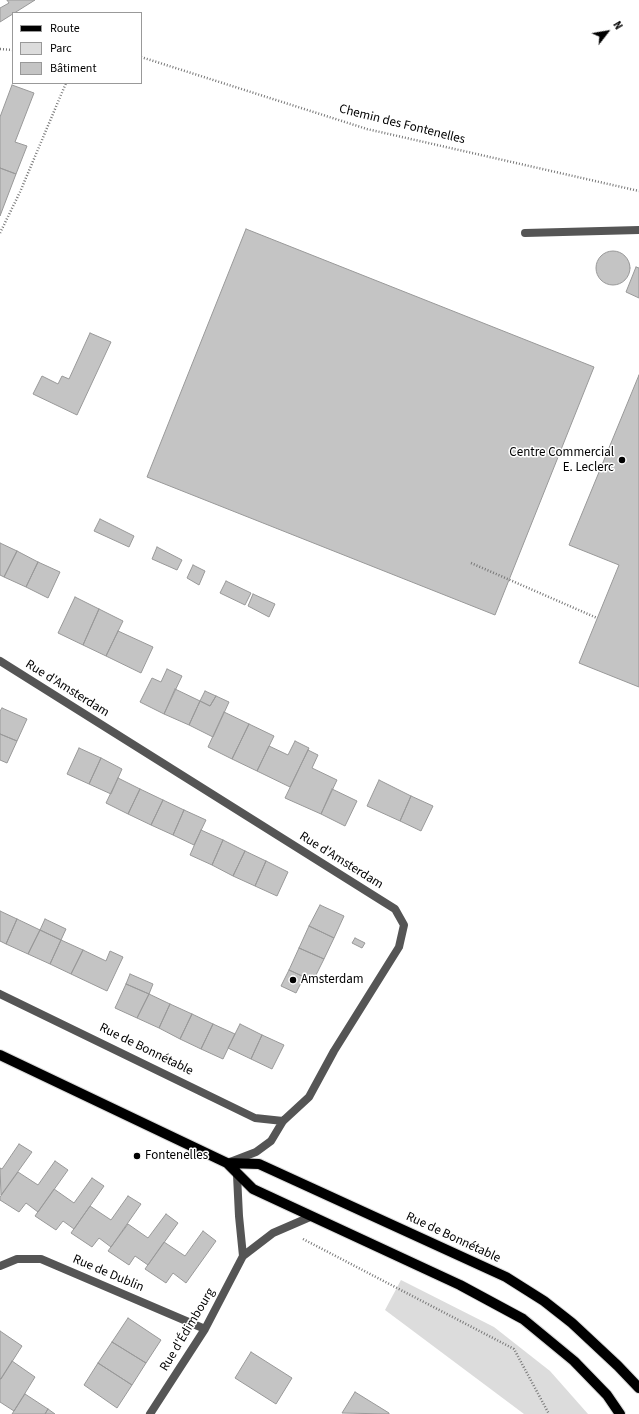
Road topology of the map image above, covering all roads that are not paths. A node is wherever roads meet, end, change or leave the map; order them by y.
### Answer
1 (639, 230) edge
2 (526, 233) dead end
3 (0, 661) edge
4 (0, 994) edge
5 (0, 1055) edge
6 (283, 1122) junction
7 (227, 1163) junction
8 (237, 1175) junction
9 (310, 1217) junction
10 (244, 1256) junction
11 (0, 1266) edge
12 (205, 1329) junction
13 (639, 1388) edge
14 (150, 1414) edge
15 (620, 1414) edge

1 - 2 street
3 - 6 street, Rue d'Amsterdam
4 - 6 street, Rue de Bonnétable
5 - 7 main road, Rue de Bonnétable
6 - 7 street, Rue d'Amsterdam
7 - 8 main road, Rue de Bonnétable
7 - 13 main road, Rue de Bonnétable
8 - 9 main road, Rue de Bonnétable
8 - 10 street
9 - 10 street, Rue d'Édimbourg
9 - 15 main road, Rue de Bonnétable
10 - 12 street, Rue d'Édimbourg
11 - 12 street, Rue de Dublin
12 - 14 street, Rue d'Édimbourg

